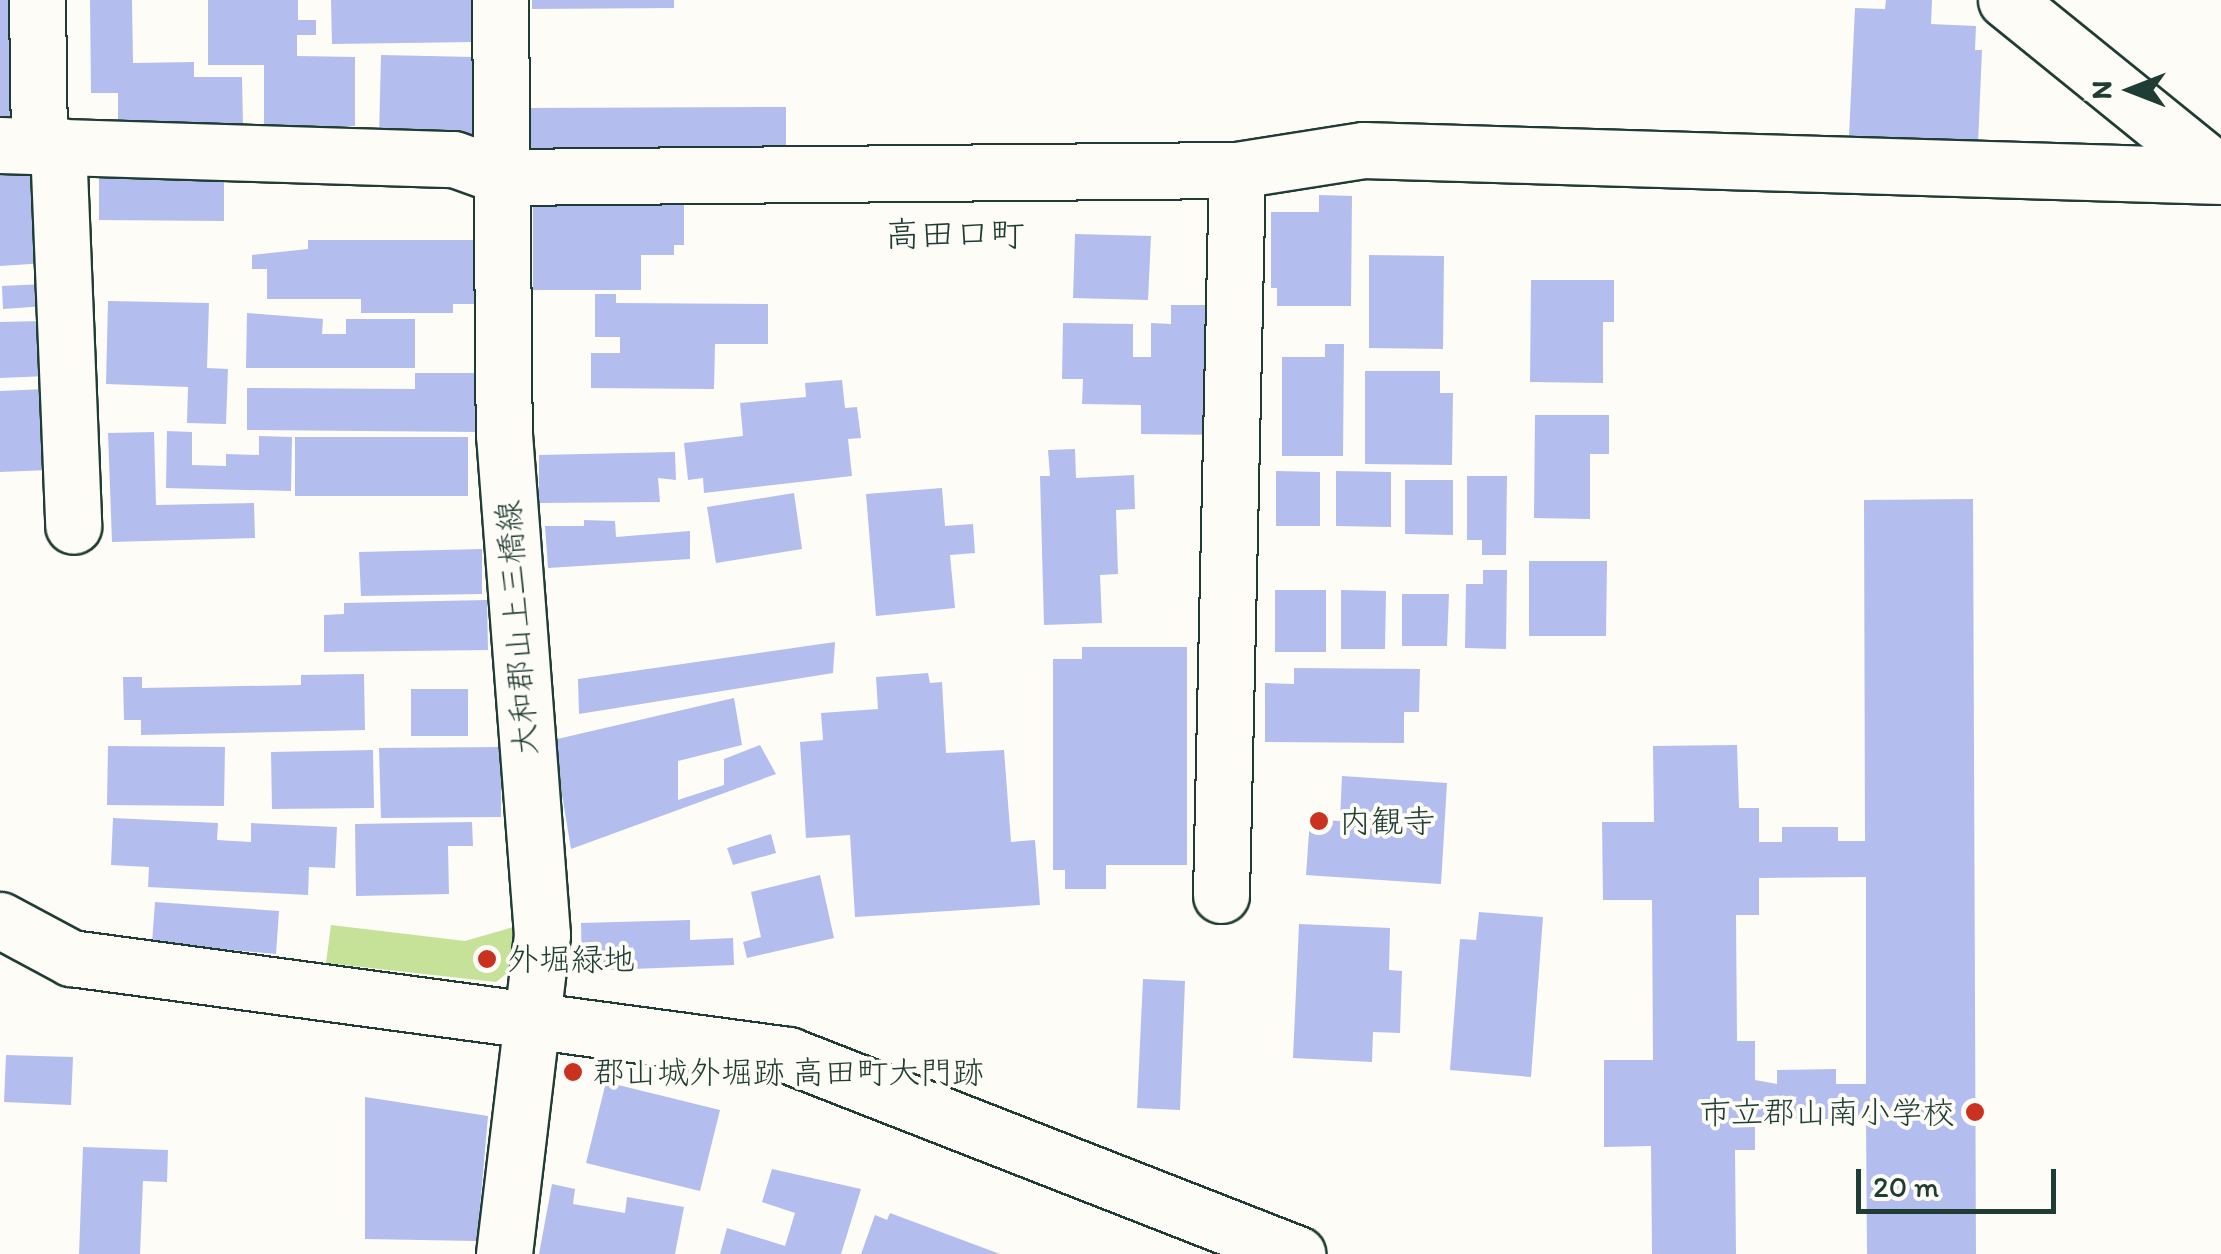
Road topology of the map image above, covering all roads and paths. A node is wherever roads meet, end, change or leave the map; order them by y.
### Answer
1 (37, 0) edge
2 (500, 0) edge
3 (2006, 0) edge
4 (33, 145) edge
5 (1238, 170) junction
6 (2221, 175) edge
7 (504, 178) junction
8 (73, 526) dead end
9 (1221, 895) dead end
10 (0, 920) edge
11 (533, 1025) junction
12 (504, 1254) edge
13 (1297, 1254) edge

1 - 4 street
2 - 7 street, 大和郡山上三橋線
3 - 6 street
4 - 7 street
4 - 8 street
5 - 6 street
5 - 7 street
5 - 9 street
7 - 11 street, 大和郡山上三橋線
10 - 11 street
11 - 12 street, 大和郡山上三橋線
11 - 13 street

